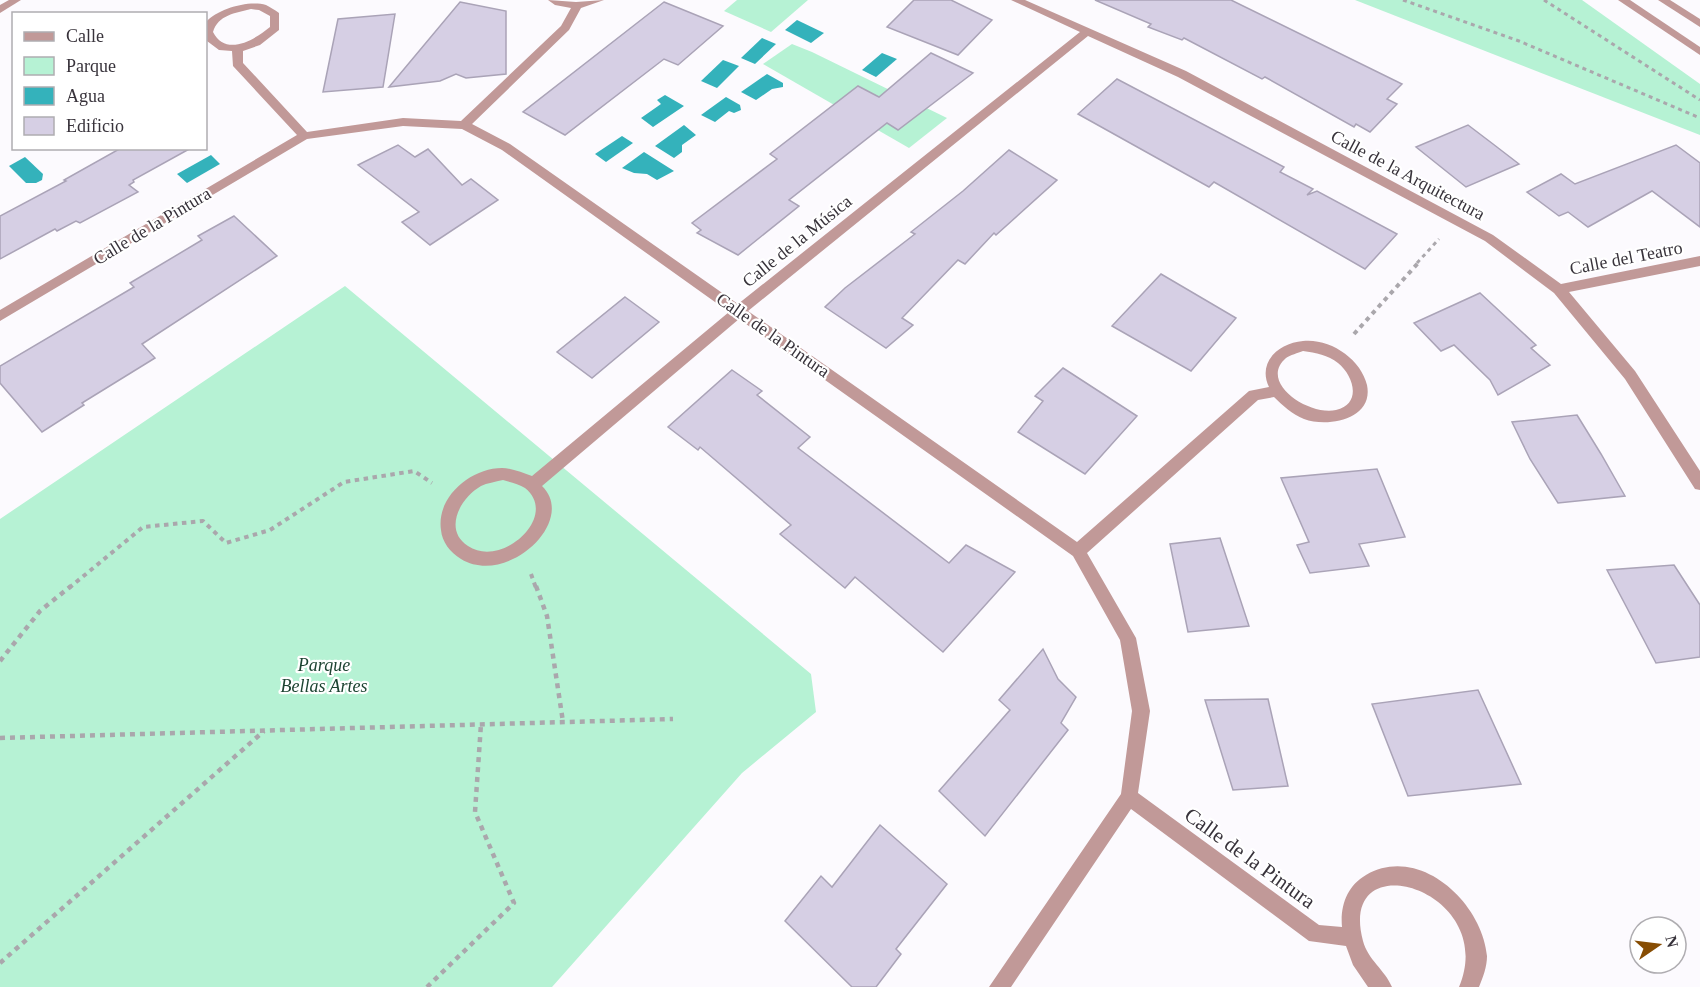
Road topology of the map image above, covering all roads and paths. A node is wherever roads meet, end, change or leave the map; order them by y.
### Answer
1 (16, 0) edge
2 (554, 0) edge
3 (599, 0) edge
4 (1016, 0) edge
5 (1403, 0) edge
6 (1544, 0) edge
7 (1623, 0) edge
8 (1663, 0) edge
9 (577, 6) junction
10 (0, 10) edge
11 (1700, 24) edge
12 (207, 29) edge
13 (1087, 32) junction
14 (207, 38) edge
15 (238, 47) junction
16 (1700, 52) edge
17 (1700, 100) edge
18 (1700, 118) edge
19 (464, 125) junction
20 (304, 136) junction
21 (1455, 220) junction
22 (1700, 261) edge
23 (1558, 290) junction
24 (739, 310) junction
25 (0, 316) edge
26 (1336, 354) junction
27 (1276, 391) junction
28 (534, 484) junction
29 (1700, 484) edge
30 (456, 498) junction
31 (521, 548) junction
32 (1078, 551) junction
33 (0, 661) edge
34 (672, 719) dead end
35 (563, 722) junction
36 (481, 724) junction
37 (265, 731) junction
38 (0, 738) edge
39 (1130, 796) junction
40 (1352, 937) junction
41 (0, 963) edge
42 (427, 987) edge
43 (999, 987) edge
44 (1382, 987) edge
45 (1469, 987) edge

1 - 10 street
2 - 9 street
3 - 9 street
4 - 13 street, Calle de la Arquitectura
5 - 18 path
6 - 17 path
7 - 16 street
8 - 11 street
9 - 19 street
12 - 15 street
13 - 21 street, Calle de la Arquitectura
13 - 24 street, Calle de la Música
14 - 15 street
15 - 20 street
19 - 20 street, Calle de la Pintura
19 - 24 street, Calle de la Pintura
20 - 25 street, Calle de la Pintura
21 - 23 street, Calle de la Arquitectura
21 - 26 path
22 - 23 street, Calle del Teatro
23 - 29 street, Calle de la Arquitectura
24 - 28 street, Calle de la Música
24 - 32 street, Calle de la Pintura
26 - 27 street
26 - 27 street
27 - 32 street
28 - 30 street
28 - 31 street
30 - 31 street
30 - 33 path
31 - 35 path
32 - 39 street, Calle de la Pintura
34 - 35 path
35 - 36 path
36 - 37 path
36 - 42 path
37 - 38 path
37 - 41 path
39 - 40 street, Calle de la Pintura
39 - 43 street, Calle de la Pintura
40 - 44 street
40 - 45 street

